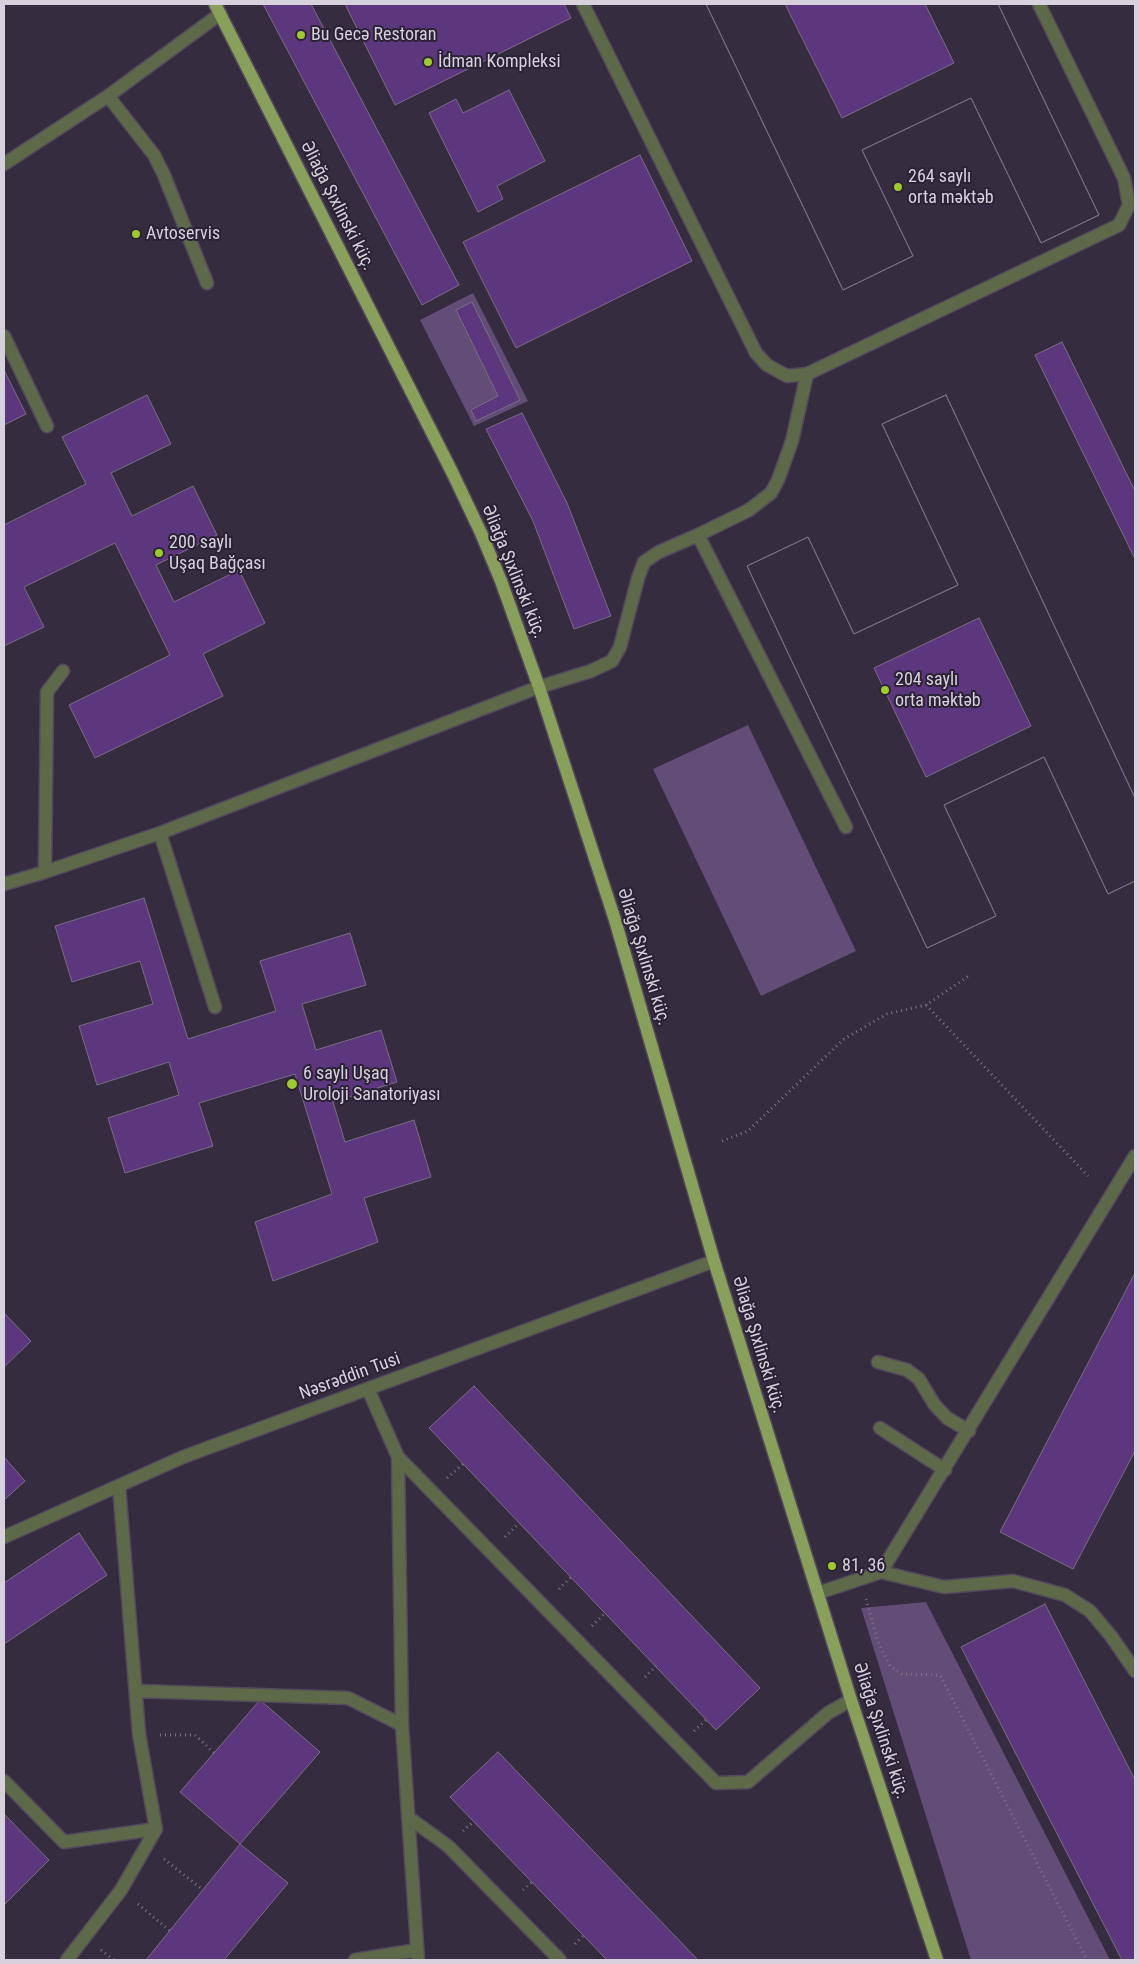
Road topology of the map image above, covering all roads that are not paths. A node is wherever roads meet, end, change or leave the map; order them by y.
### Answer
1 (583, 4) edge
2 (1039, 4) edge
3 (218, 9) edge
4 (108, 96) junction
5 (4, 164) edge
6 (208, 283) dead end
7 (4, 336) edge
8 (807, 374) junction
9 (47, 426) dead end
10 (698, 535) junction
11 (62, 672) dead end
12 (539, 687) junction
13 (846, 826) dead end
14 (160, 833) junction
15 (45, 872) junction
16 (4, 884) edge
17 (215, 1007) dead end
18 (1135, 1156) edge
19 (714, 1261) junction
20 (878, 1362) dead end
21 (368, 1389) junction
22 (880, 1428) dead end
23 (969, 1431) junction
24 (398, 1457) junction
25 (945, 1470) junction
26 (119, 1486) junction
27 (4, 1537) edge
28 (881, 1572) junction
29 (818, 1593) junction
30 (1135, 1671) edge
31 (136, 1691) junction
32 (851, 1700) junction
33 (402, 1725) junction
34 (4, 1781) edge
35 (408, 1817) junction
36 (156, 1829) junction
37 (417, 1955) edge
38 (67, 1960) edge
39 (355, 1960) edge
40 (560, 1960) edge
41 (938, 1960) edge

1 - 8 street
2 - 8 street
3 - 4 street
3 - 12 main road, Əliağa Şıxlinski küç.
4 - 5 street
4 - 6 street
7 - 9 street
8 - 10 street
10 - 12 street
10 - 13 street
11 - 15 street
12 - 14 street
12 - 19 main road, Əliağa Şıxlinski küç.
14 - 15 street
14 - 17 street
15 - 16 street
18 - 23 street
19 - 21 street, Nəsrəddin Tusi
19 - 29 main road, Əliağa Şıxlinski küç.
20 - 23 street
21 - 24 street
21 - 26 street, Nəsrəddin Tusi
22 - 25 street
23 - 25 street
24 - 32 street
24 - 33 street
25 - 28 street
26 - 27 street, Nəsrəddin Tusi
26 - 31 street
28 - 29 street
28 - 30 street
29 - 32 main road, Əliağa Şıxlinski küç.
31 - 33 street
31 - 36 street
32 - 41 main road, Əliağa Şıxlinski küç.
33 - 35 street
34 - 36 street
35 - 37 street
35 - 40 street
36 - 38 street
37 - 39 street

